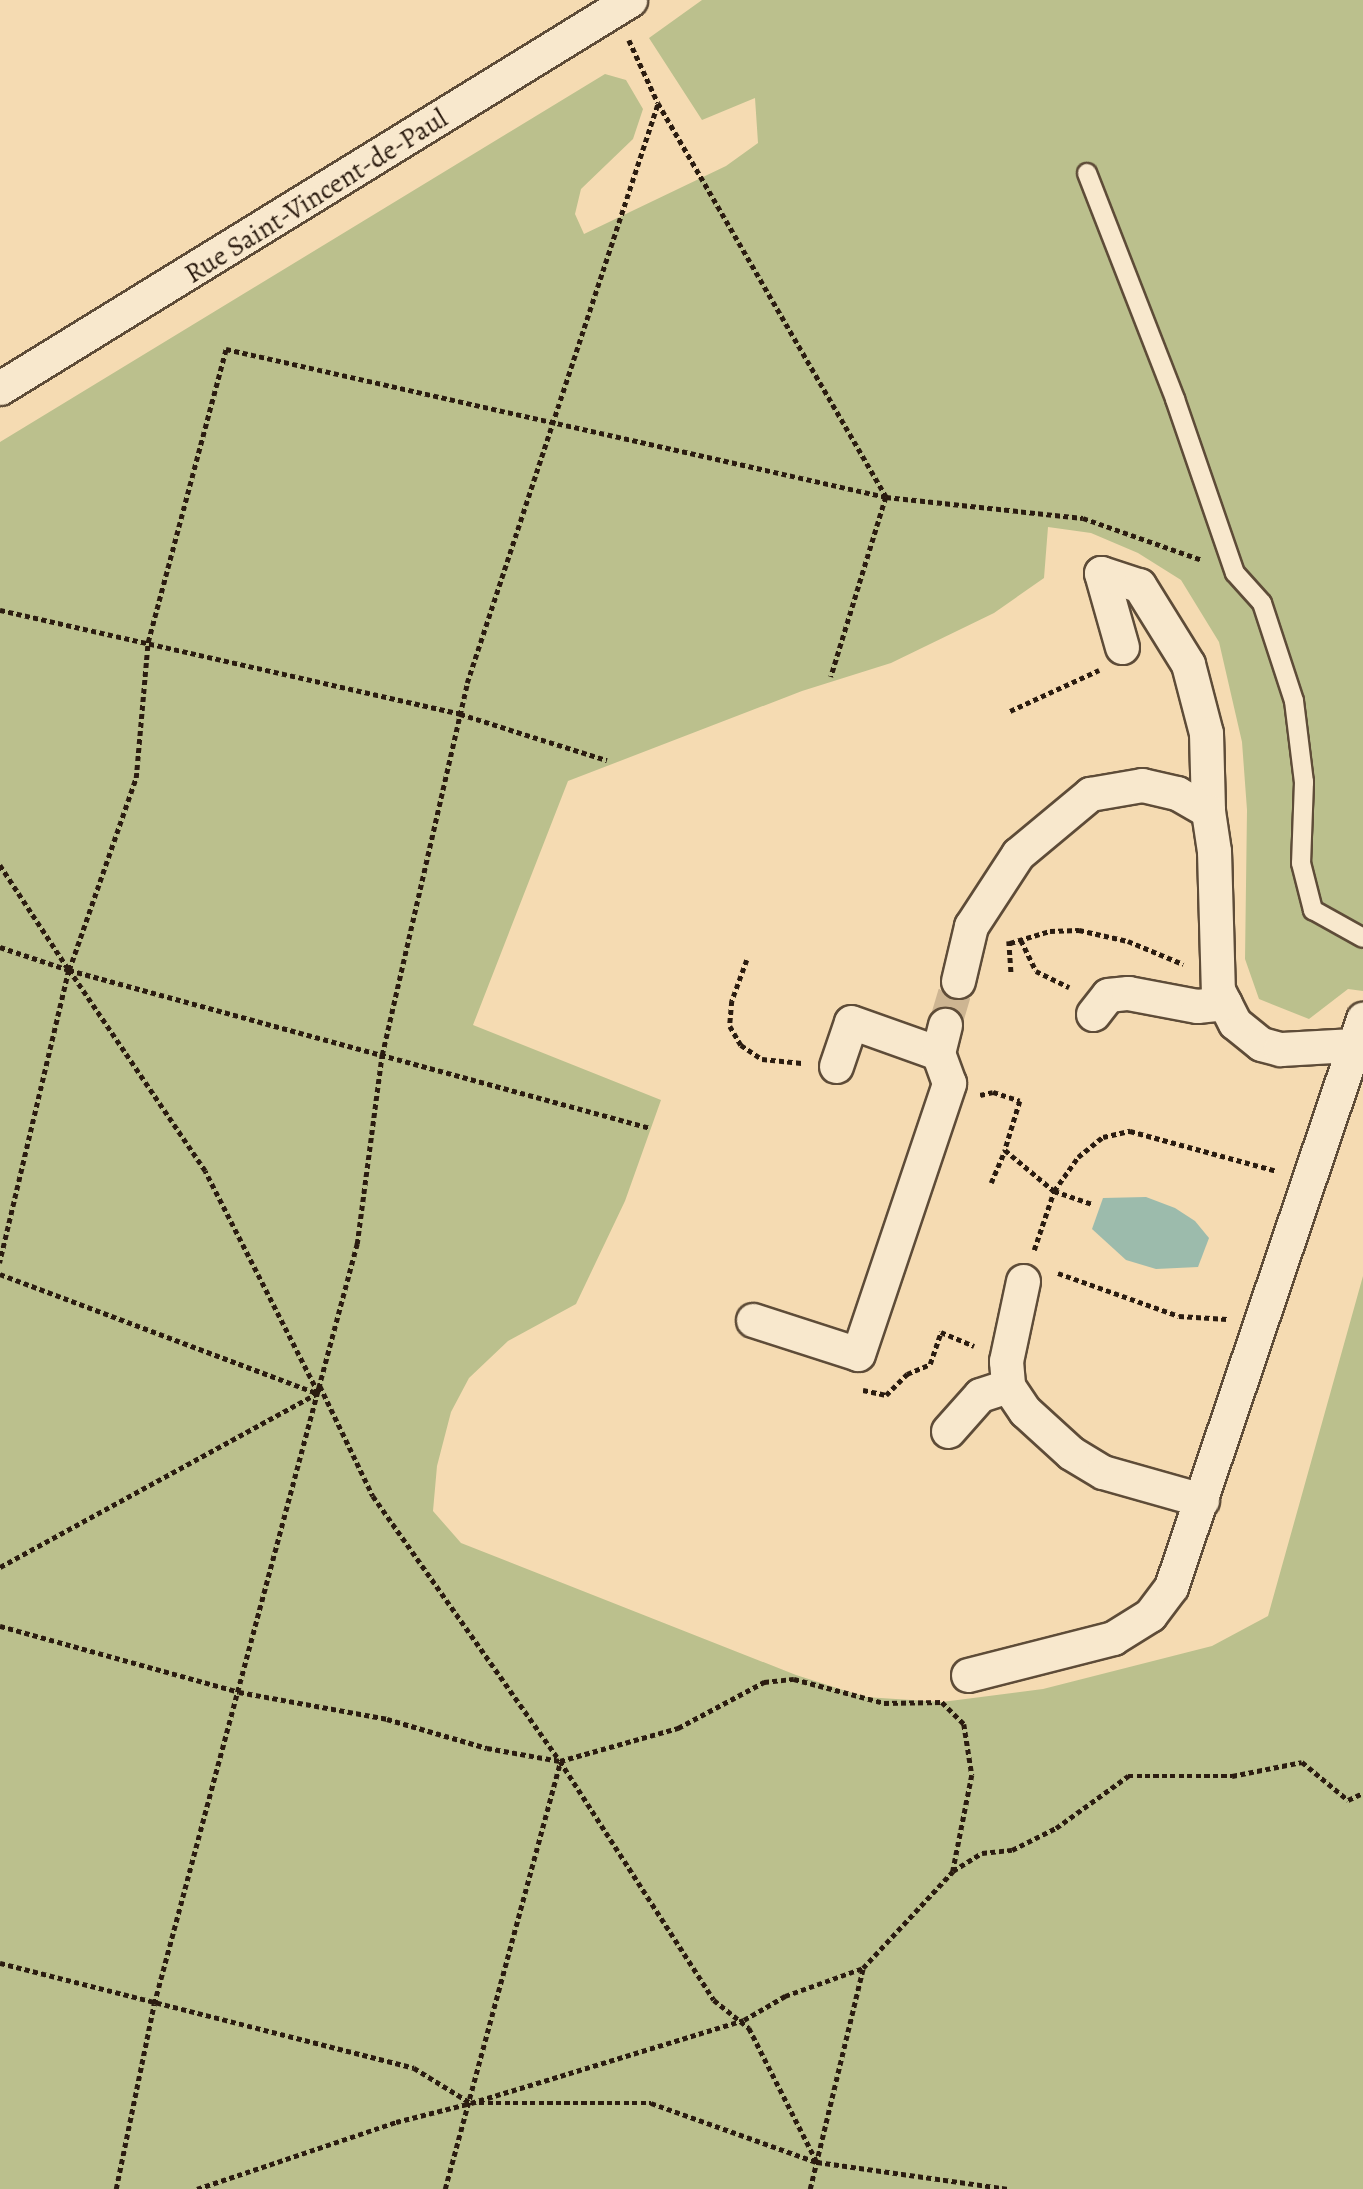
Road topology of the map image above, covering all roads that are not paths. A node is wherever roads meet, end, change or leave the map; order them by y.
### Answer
1 (621, 6) edge
2 (1087, 173) dead end
3 (0, 388) edge
4 (1114, 657) road end
5 (1208, 811) junction
6 (1363, 938) edge
7 (958, 981) tunnel mouth
8 (1221, 997) junction
9 (1093, 1014) dead end
10 (1357, 1032) edge
11 (826, 1065) road end
12 (1026, 1272) road end
13 (753, 1320) dead end
14 (1008, 1386) junction
15 (948, 1431) dead end
16 (1202, 1500) junction
17 (968, 1675) dead end

1 - 3 street, Rue Saint-Vincent-de-Paul
2 - 6 lane
4 - 5 street
5 - 7 street
5 - 8 street
8 - 9 street
8 - 10 street
10 - 16 street
11 - 13 street
12 - 14 street
14 - 15 street
14 - 16 street
16 - 17 street

